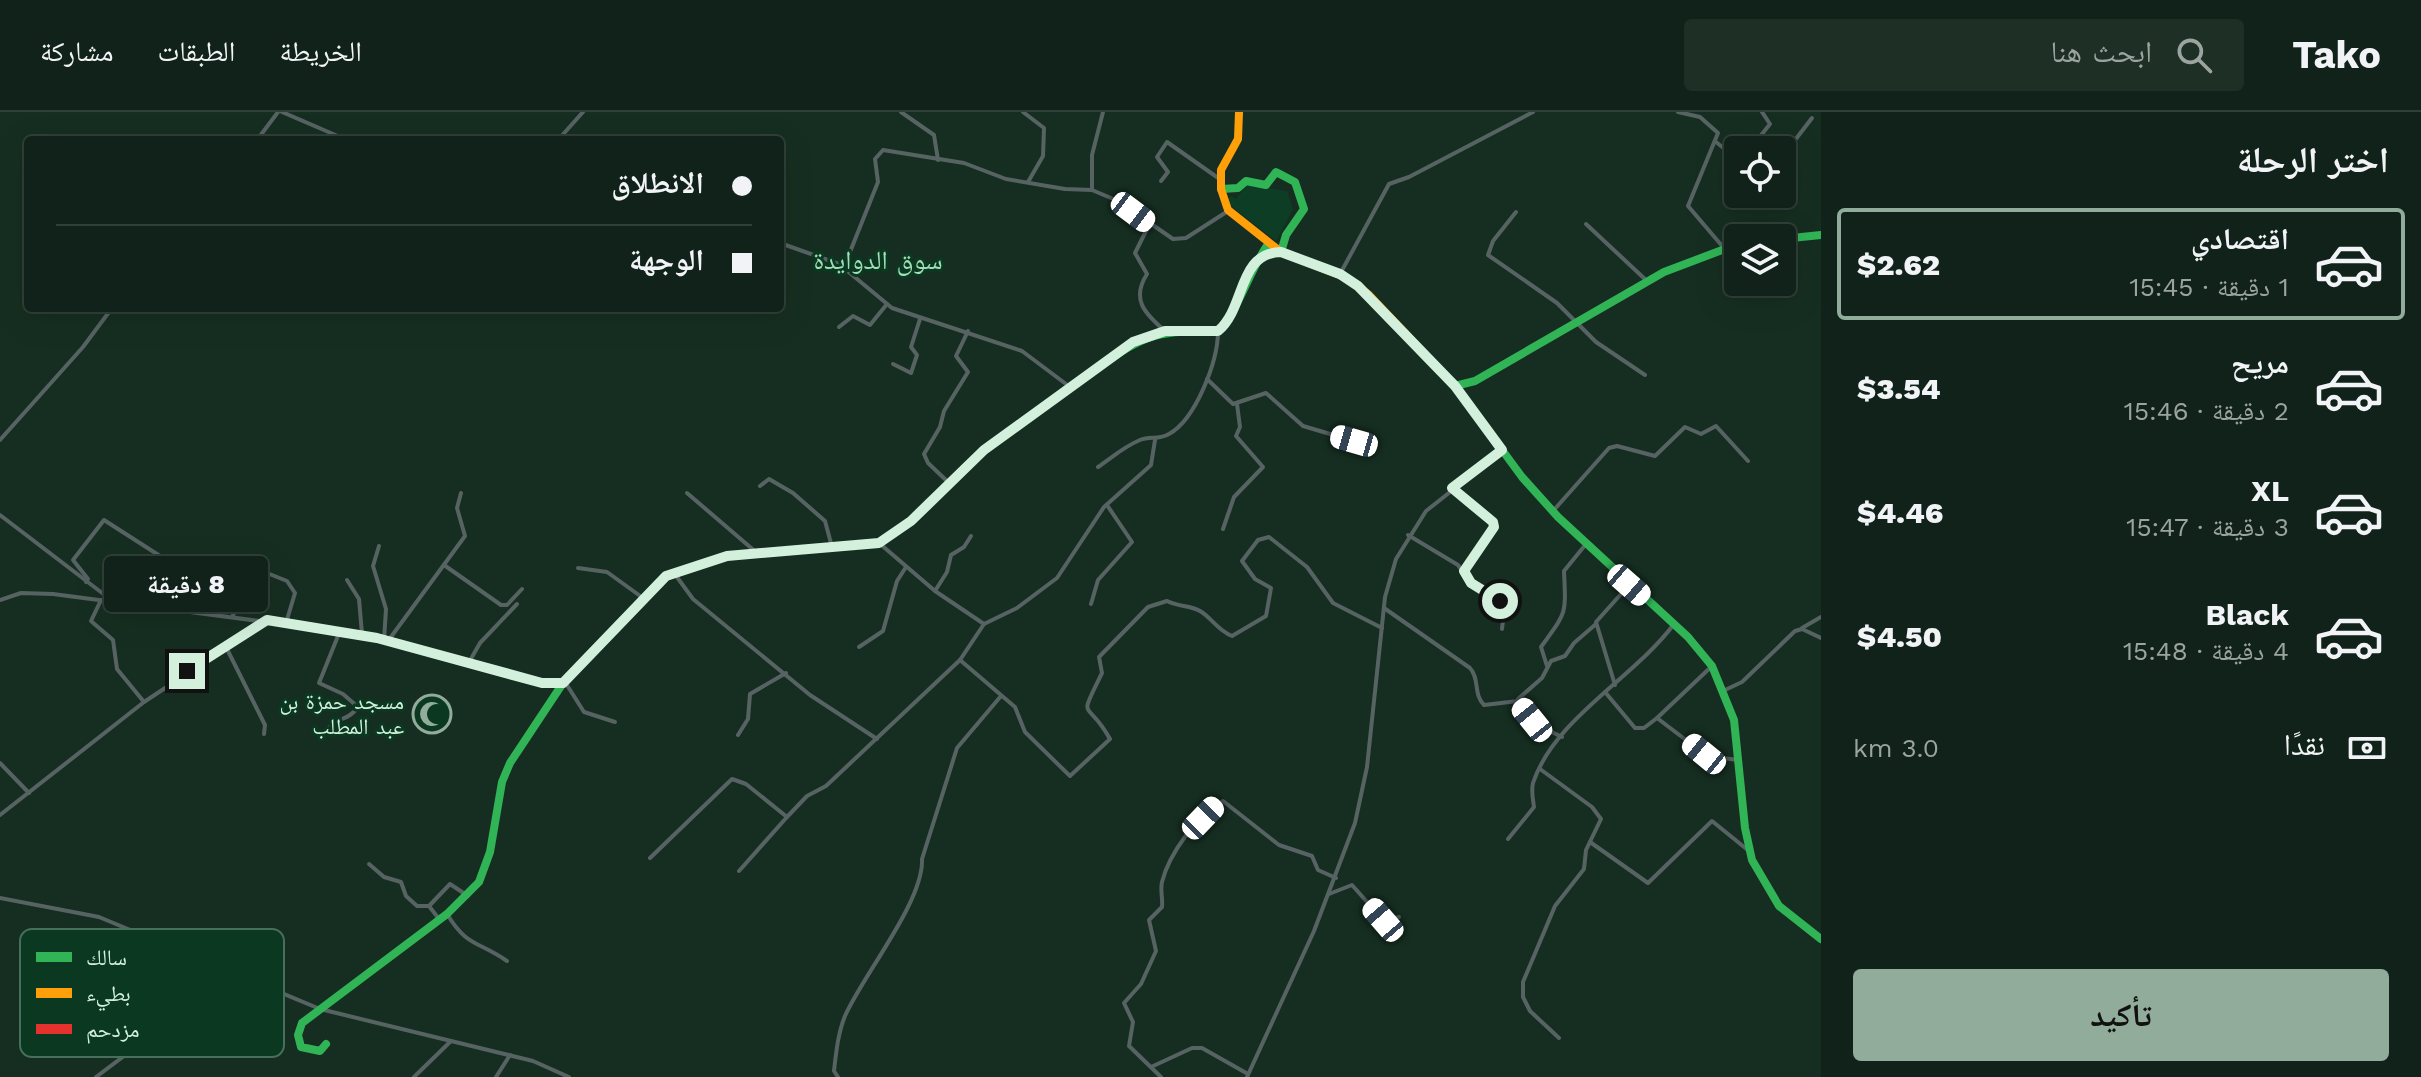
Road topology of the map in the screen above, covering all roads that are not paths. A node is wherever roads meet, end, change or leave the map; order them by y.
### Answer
1 (280, 112) edge
2 (583, 112) edge
3 (901, 112) edge
4 (1023, 112) edge
5 (1103, 112) edge
6 (1239, 112) edge
7 (1678, 112) edge
8 (1762, 112) edge
9 (1528, 113) edge
10 (1812, 118) dead end
11 (260, 136) edge
12 (337, 136) edge
13 (562, 136) edge
14 (1760, 136) edge
15 (1796, 139) edge
16 (1716, 142) junction
17 (1724, 148) edge
18 (938, 160) junction
19 (1161, 181) dead end
20 (1028, 182) junction
21 (1221, 184) junction
22 (1092, 190) junction
23 (1228, 210) junction
24 (1516, 212) dead end
25 (1149, 224) junction
26 (1586, 224) dead end
27 (1821, 235) edge
28 (1796, 238) edge
29 (1269, 243) junction
30 (784, 244) edge
31 (1723, 247) joint
32 (1281, 252) junction
33 (1264, 253) junction
34 (844, 267) junction
35 (1340, 274) junction
36 (1647, 281) junction
37 (887, 304) junction
38 (109, 312) edge
39 (920, 319) junction
40 (1577, 320) junction
41 (839, 327) dead end
42 (968, 331) junction
43 (1165, 331) junction
44 (1218, 331) junction
45 (893, 364) dead end
46 (1645, 375) dead end
47 (1207, 379) junction
48 (1475, 381) junction
49 (1455, 386) junction
50 (1070, 387) junction
51 (1464, 397) junction
52 (1237, 404) junction
53 (0, 440) edge
54 (1155, 440) junction
55 (1354, 441) dead end
56 (1502, 450) junction
57 (1748, 461) dead end
58 (1098, 467) dead end
59 (948, 482) junction
60 (760, 486) dead end
61 (1452, 488) junction
62 (461, 493) dead end
63 (687, 493) dead end
64 (1107, 505) junction
65 (1553, 511) junction
66 (0, 515) edge
67 (1223, 529) dead end
68 (1408, 535) junction
69 (971, 536) dead end
70 (879, 543) junction
71 (1586, 544) junction
72 (379, 546) dead end
73 (832, 547) junction
74 (757, 553) junction
75 (444, 565) junction
76 (906, 567) junction
77 (578, 568) dead end
78 (1464, 571) junction
79 (185, 572) dead end
80 (674, 573) junction
81 (347, 580) dead end
82 (86, 582) junction
83 (1629, 585) junction
84 (522, 589) dead end
85 (935, 591) junction
86 (643, 598) junction
87 (102, 599) junction
88 (0, 600) edge
89 (112, 600) junction
90 (517, 604) dead end
91 (1091, 604) dead end
92 (1384, 608) junction
93 (233, 615) junction
94 (1821, 617) edge
95 (267, 620) junction
96 (286, 623) junction
97 (984, 624) junction
98 (1596, 624) junction
99 (1674, 624) junction
100 (1382, 628) junction
101 (1502, 629) dead end
102 (1800, 629) junction
103 (340, 631) junction
104 (362, 634) junction
105 (1821, 638) edge
106 (386, 640) junction
107 (226, 647) junction
108 (859, 647) dead end
109 (960, 660) junction
110 (468, 664) junction
111 (1547, 666) junction
112 (1712, 666) junction
113 (786, 673) junction
114 (564, 682) junction
115 (1615, 685) junction
116 (1725, 690) junction
117 (1605, 692) junction
118 (1002, 696) junction
119 (1518, 701) junction
120 (144, 702) junction
121 (1657, 718) junction
122 (615, 722) dead end
123 (264, 734) dead end
124 (738, 735) dead end
125 (1562, 737) junction
126 (322, 738) dead end
127 (877, 739) junction
128 (1738, 760) junction
129 (0, 763) edge
130 (1540, 769) junction
131 (29, 793) junction
132 (0, 815) edge
133 (787, 817) junction
134 (1508, 839) dead end
135 (1590, 842) junction
136 (1749, 851) junction
137 (650, 858) dead end
138 (369, 864) dead end
139 (739, 871) dead end
140 (1336, 878) junction
141 (1329, 894) junction
142 (468, 896) junction
143 (0, 898) edge
144 (429, 906) junction
145 (443, 917) junction
146 (1399, 917) dead end
147 (127, 929) edge
148 (1821, 939) edge
149 (507, 961) dead end
150 (284, 995) edge
151 (320, 1009) junction
152 (1559, 1038) dead end
153 (451, 1041) junction
154 (326, 1044) dead end
155 (510, 1055) junction
156 (123, 1057) edge
157 (1151, 1067) junction
158 (1248, 1076) edge
159 (96, 1077) edge
160 (414, 1077) edge
161 (496, 1077) edge
162 (569, 1077) edge
163 (838, 1077) edge
164 (1161, 1077) edge

1 - 11 street
1 - 12 street
2 - 13 street
3 - 18 street
4 - 20 street
5 - 22 street
6 - 21 street
7 - 16 street
8 - 14 street
9 - 35 street
10 - 15 street
16 - 17 street
16 - 31 street
18 - 20 street
18 - 34 street
19 - 21 street
20 - 22 street
21 - 23 street
21 - 32 street
22 - 25 street
23 - 25 street
23 - 29 street
24 - 40 street
25 - 43 street
26 - 36 street
27 - 28 street
29 - 32 street
29 - 33 street
30 - 34 street
31 - 36 street
32 - 33 street
32 - 35 street
33 - 44 street
34 - 37 street
35 - 49 street
36 - 40 street
37 - 39 street
37 - 41 street
38 - 53 street
39 - 42 street
39 - 45 street
40 - 46 street
40 - 48 street
42 - 50 street
42 - 59 street
43 - 44 street
43 - 50 street
44 - 47 street
47 - 52 street
47 - 54 street
48 - 49 street
48 - 51 street
49 - 51 street
50 - 59 street
51 - 56 street
52 - 55 street
52 - 67 street
54 - 58 street
54 - 64 street
56 - 61 street
56 - 65 street
57 - 65 street
59 - 70 street
60 - 73 street
61 - 68 street
61 - 78 street
62 - 75 street
63 - 74 street
64 - 91 street
64 - 97 street
65 - 71 street
66 - 82 street
68 - 78 street
68 - 92 street
69 - 85 street
70 - 73 street
70 - 76 street
71 - 83 street
71 - 111 street
72 - 106 street
73 - 74 street
74 - 80 street
75 - 84 street
75 - 106 street
76 - 85 street
76 - 108 street
77 - 86 street
78 - 101 street
79 - 82 street
80 - 86 street
80 - 113 street
81 - 104 street
82 - 89 street
83 - 98 street
83 - 99 street
85 - 97 street
86 - 114 street
87 - 88 street
87 - 89 street
87 - 120 street
89 - 93 street
90 - 110 street
92 - 100 street
92 - 119 street
93 - 95 street
93 - 96 street
94 - 102 street
95 - 96 street
95 - 107 street
96 - 103 street
97 - 109 street
98 - 111 street
98 - 115 street
99 - 112 street
99 - 115 street
100 - 118 street
100 - 140 street
102 - 105 street
102 - 116 street
103 - 104 street
103 - 126 street
104 - 106 street
106 - 110 street
107 - 120 street
107 - 123 street
109 - 118 street
109 - 127 street
110 - 114 street
111 - 119 street
112 - 116 street
112 - 121 street
113 - 124 street
113 - 127 street
114 - 122 street
114 - 142 street
115 - 117 street
116 - 128 street
117 - 121 street
117 - 125 street
118 - 163 street
119 - 125 street
120 - 131 street
121 - 128 street
125 - 130 street
127 - 133 street
128 - 136 street
129 - 131 street
130 - 134 street
130 - 135 street
131 - 132 street
133 - 137 street
133 - 139 street
135 - 136 street
135 - 152 street
136 - 148 street
138 - 144 street
140 - 141 street
140 - 157 street
141 - 146 street
141 - 158 street
142 - 144 street
142 - 145 street
143 - 147 street
144 - 145 street
145 - 149 street
145 - 151 street
150 - 151 street
151 - 153 street
151 - 154 street
153 - 155 street
153 - 160 street
155 - 161 street
155 - 162 street
156 - 159 street
157 - 158 street
157 - 164 street

